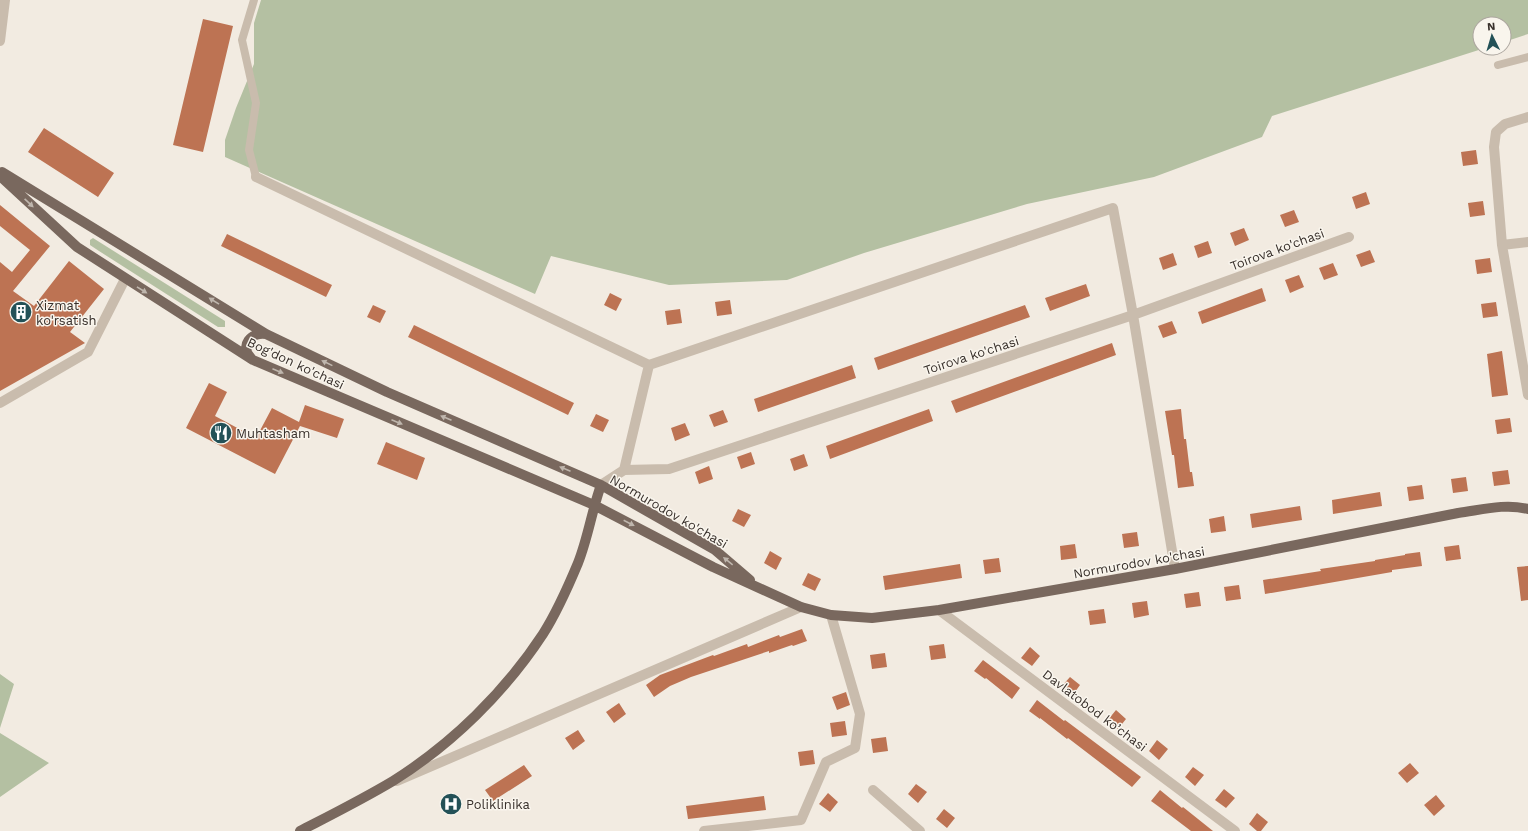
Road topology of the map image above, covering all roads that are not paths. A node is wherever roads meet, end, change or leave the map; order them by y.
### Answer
1 (5, 0) edge
2 (254, 0) edge
3 (0, 41) edge
4 (1528, 57) edge
5 (1498, 66) dead end
6 (1528, 117) edge
7 (0, 171) edge
8 (0, 176) edge
9 (256, 177) joint
10 (1349, 236) dead end
11 (1528, 242) edge
12 (1502, 245) junction
13 (125, 279) junction
14 (1133, 315) junction
15 (266, 334) junction
16 (254, 360) junction
17 (649, 365) junction
18 (1528, 395) edge
19 (0, 404) edge
20 (624, 470) junction
21 (601, 485) junction
22 (594, 505) junction
23 (1528, 510) edge
24 (1175, 569) junction
25 (757, 587) junction
26 (801, 606) junction
27 (939, 610) junction
28 (831, 615) junction
29 (873, 790) dead end
30 (376, 791) junction
31 (300, 831) edge
32 (704, 831) edge
33 (920, 831) edge
34 (1235, 831) edge

1 - 3 street
2 - 9 lane
4 - 5 lane
6 - 12 street
15 -> 7 main road, Bog'don ko'chasi
8 -> 13 main road, Bog'don ko'chasi
9 - 17 street
10 - 14 street, Toirova ko'chasi
11 - 12 street
12 - 18 street
13 -> 16 main road, Bog'don ko'chasi
13 - 19 street
14 - 17 street
14 - 20 street, Toirova ko'chasi
14 - 24 street
15 - 16 main road
21 -> 15 main road, Bog'don ko'chasi
16 -> 22 main road, Bog'don ko'chasi
17 - 20 street
20 - 21 street
21 - 22 main road, Normurodov ko'chasi
25 -> 21 main road, Normurodov ko'chasi
22 -> 25 main road, Normurodov ko'chasi
22 - 30 main road, Normurodov ko'chasi
23 - 24 main road, Normurodov ko'chasi
24 - 27 main road, Normurodov ko'chasi
25 - 26 main road, Normurodov ko'chasi
26 - 28 main road, Normurodov ko'chasi
26 - 30 street
27 - 28 main road, Normurodov ko'chasi
27 - 34 street, Davlatobod ko’chasi
28 - 32 street
29 - 33 street
30 - 31 main road, Normurodov ko'chasi

